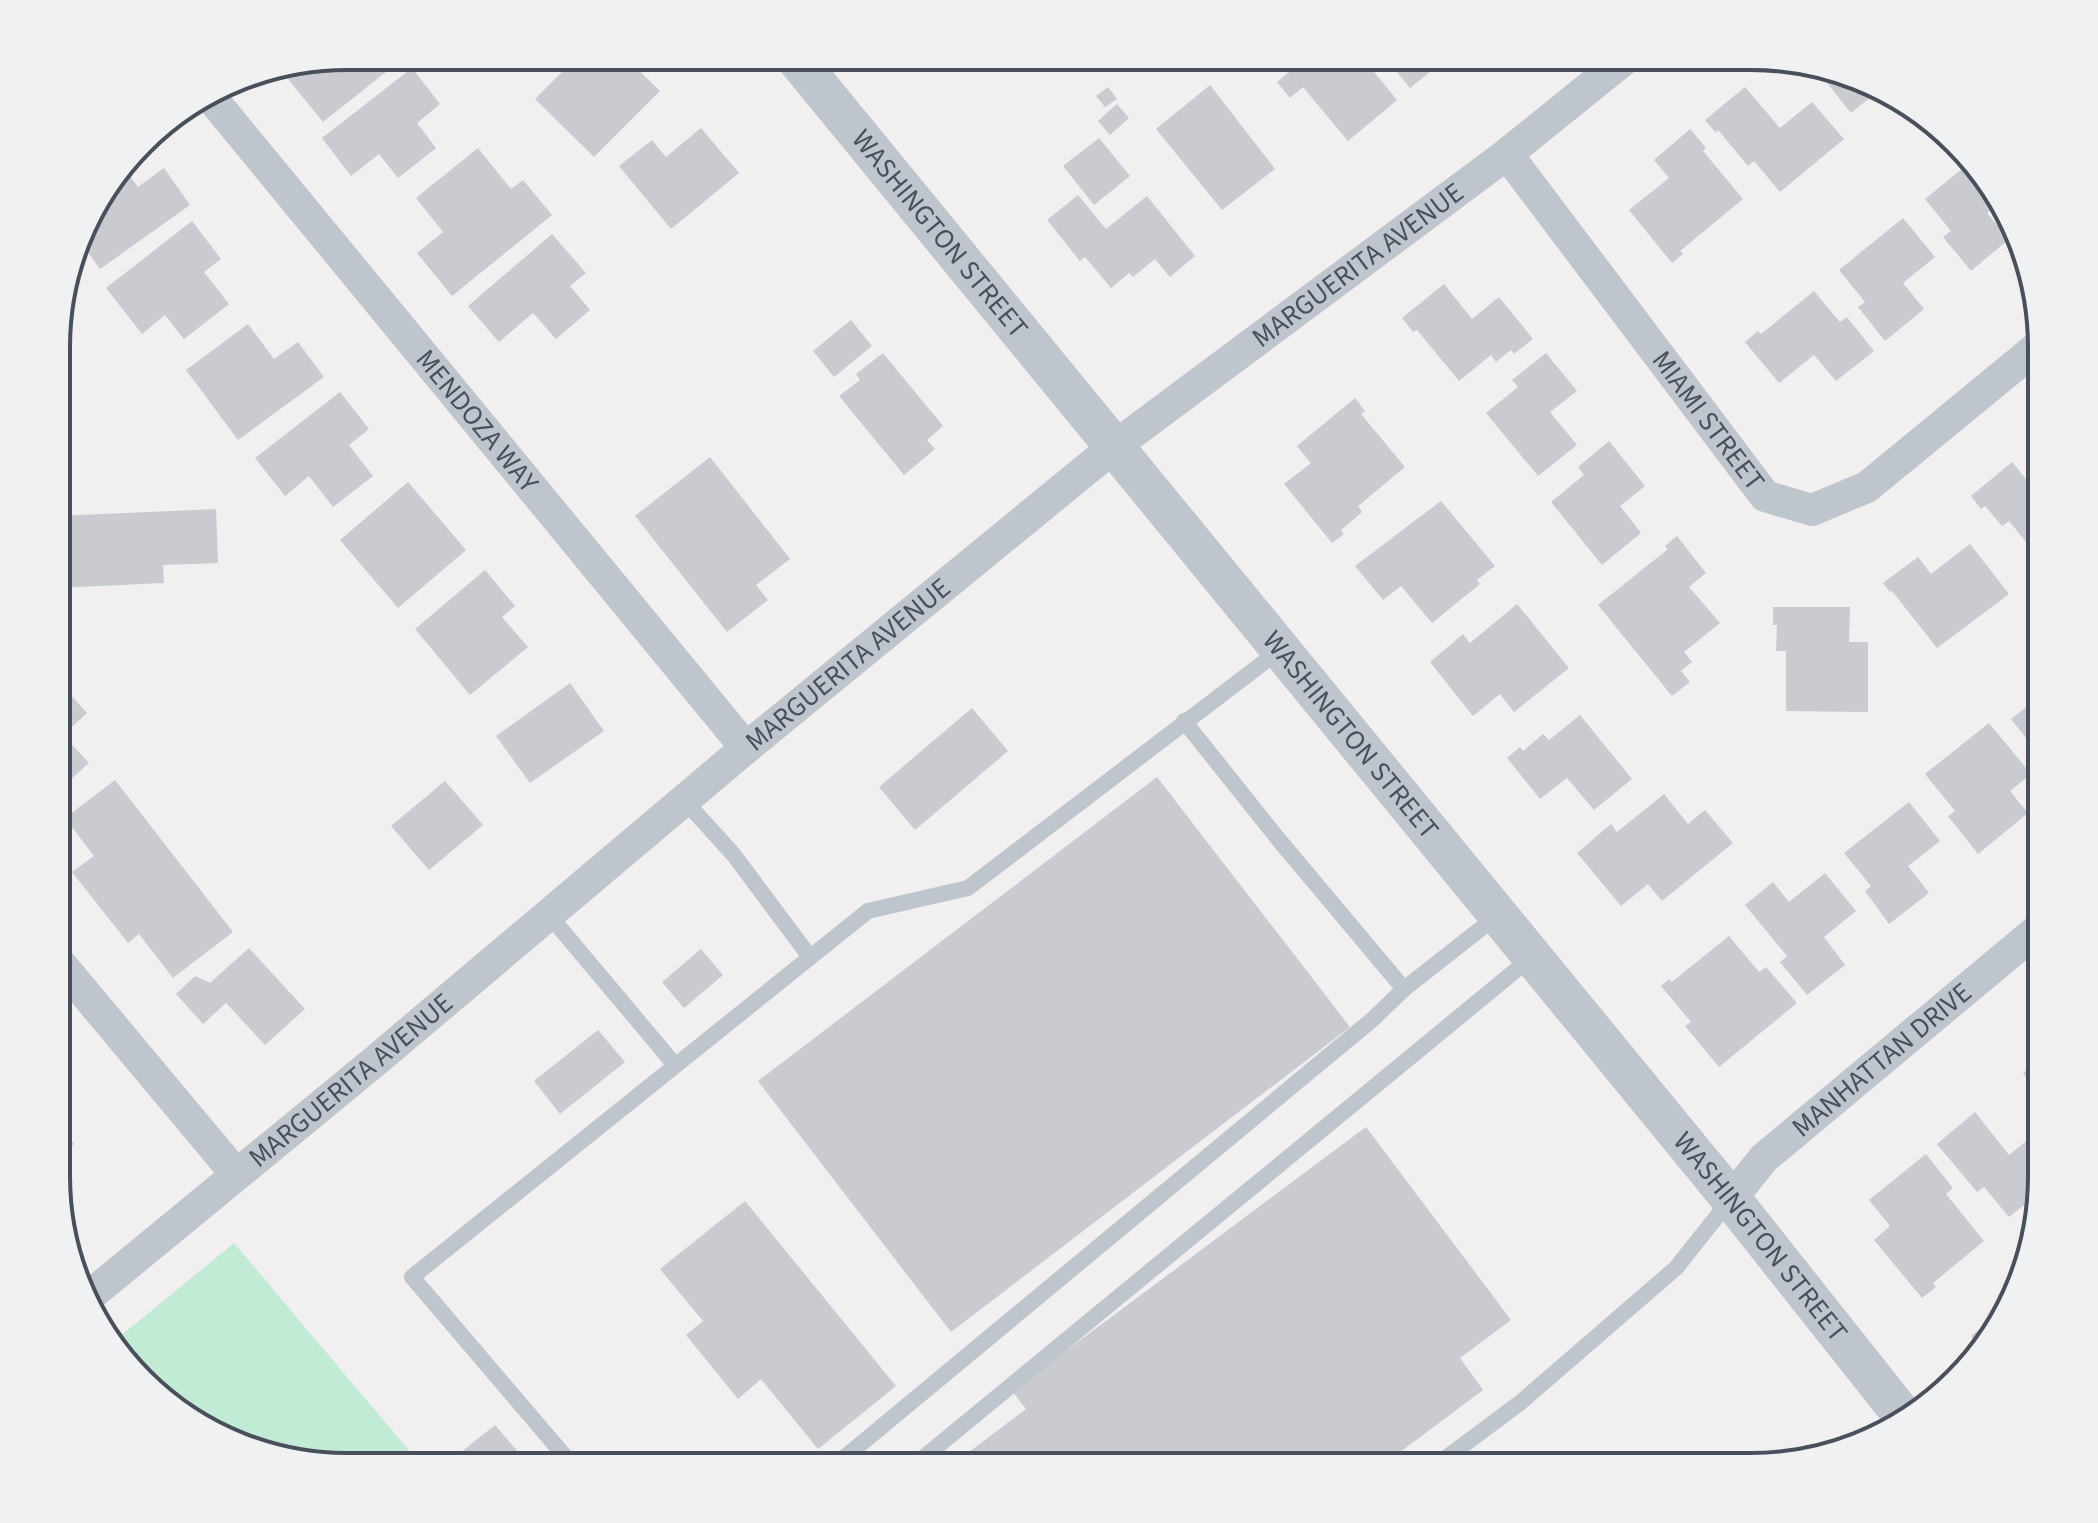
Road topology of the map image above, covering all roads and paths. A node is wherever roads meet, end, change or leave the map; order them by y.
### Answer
1 (806, 70) edge
2 (1610, 71) edge
3 (216, 103) edge
4 (1507, 154) junction
5 (2027, 356) edge
6 (1115, 446) junction
7 (1281, 649) junction
8 (1184, 721) junction
9 (746, 748) junction
10 (684, 800) junction
11 (549, 915) junction
12 (1498, 915) junction
13 (2027, 939) edge
14 (810, 957) junction
15 (1532, 957) junction
16 (71, 976) edge
17 (1404, 989) junction
18 (675, 1065) junction
19 (236, 1174) junction
20 (1731, 1199) junction
21 (96, 1291) edge
22 (1898, 1410) edge
23 (561, 1452) edge
24 (851, 1452) edge
25 (930, 1452) edge
26 (1453, 1453) edge

1 - 6 street, WASHINGTON STREET
2 - 4 street, MARGUERITA AVENUE
3 - 9 street, MENDOZA WAY
4 - 5 street, MIAMI STREET
4 - 6 street, MARGUERITA AVENUE
6 - 7 street, WASHINGTON STREET
6 - 9 street, MARGUERITA AVENUE
7 - 8 lane
7 - 12 street, WASHINGTON STREET
8 - 14 lane
8 - 17 lane
9 - 10 street, MARGUERITA AVENUE
10 - 11 street, MARGUERITA AVENUE
10 - 14 lane
11 - 18 lane
11 - 19 street, MARGUERITA AVENUE
12 - 15 street, WASHINGTON STREET
12 - 17 lane
13 - 20 street, MANHATTAN DRIVE
14 - 18 lane
15 - 20 street, WASHINGTON STREET
15 - 25 lane
16 - 19 street
17 - 24 lane
18 - 23 lane
19 - 21 street, MARGUERITA AVENUE
20 - 22 street, WASHINGTON STREET
20 - 26 lane

